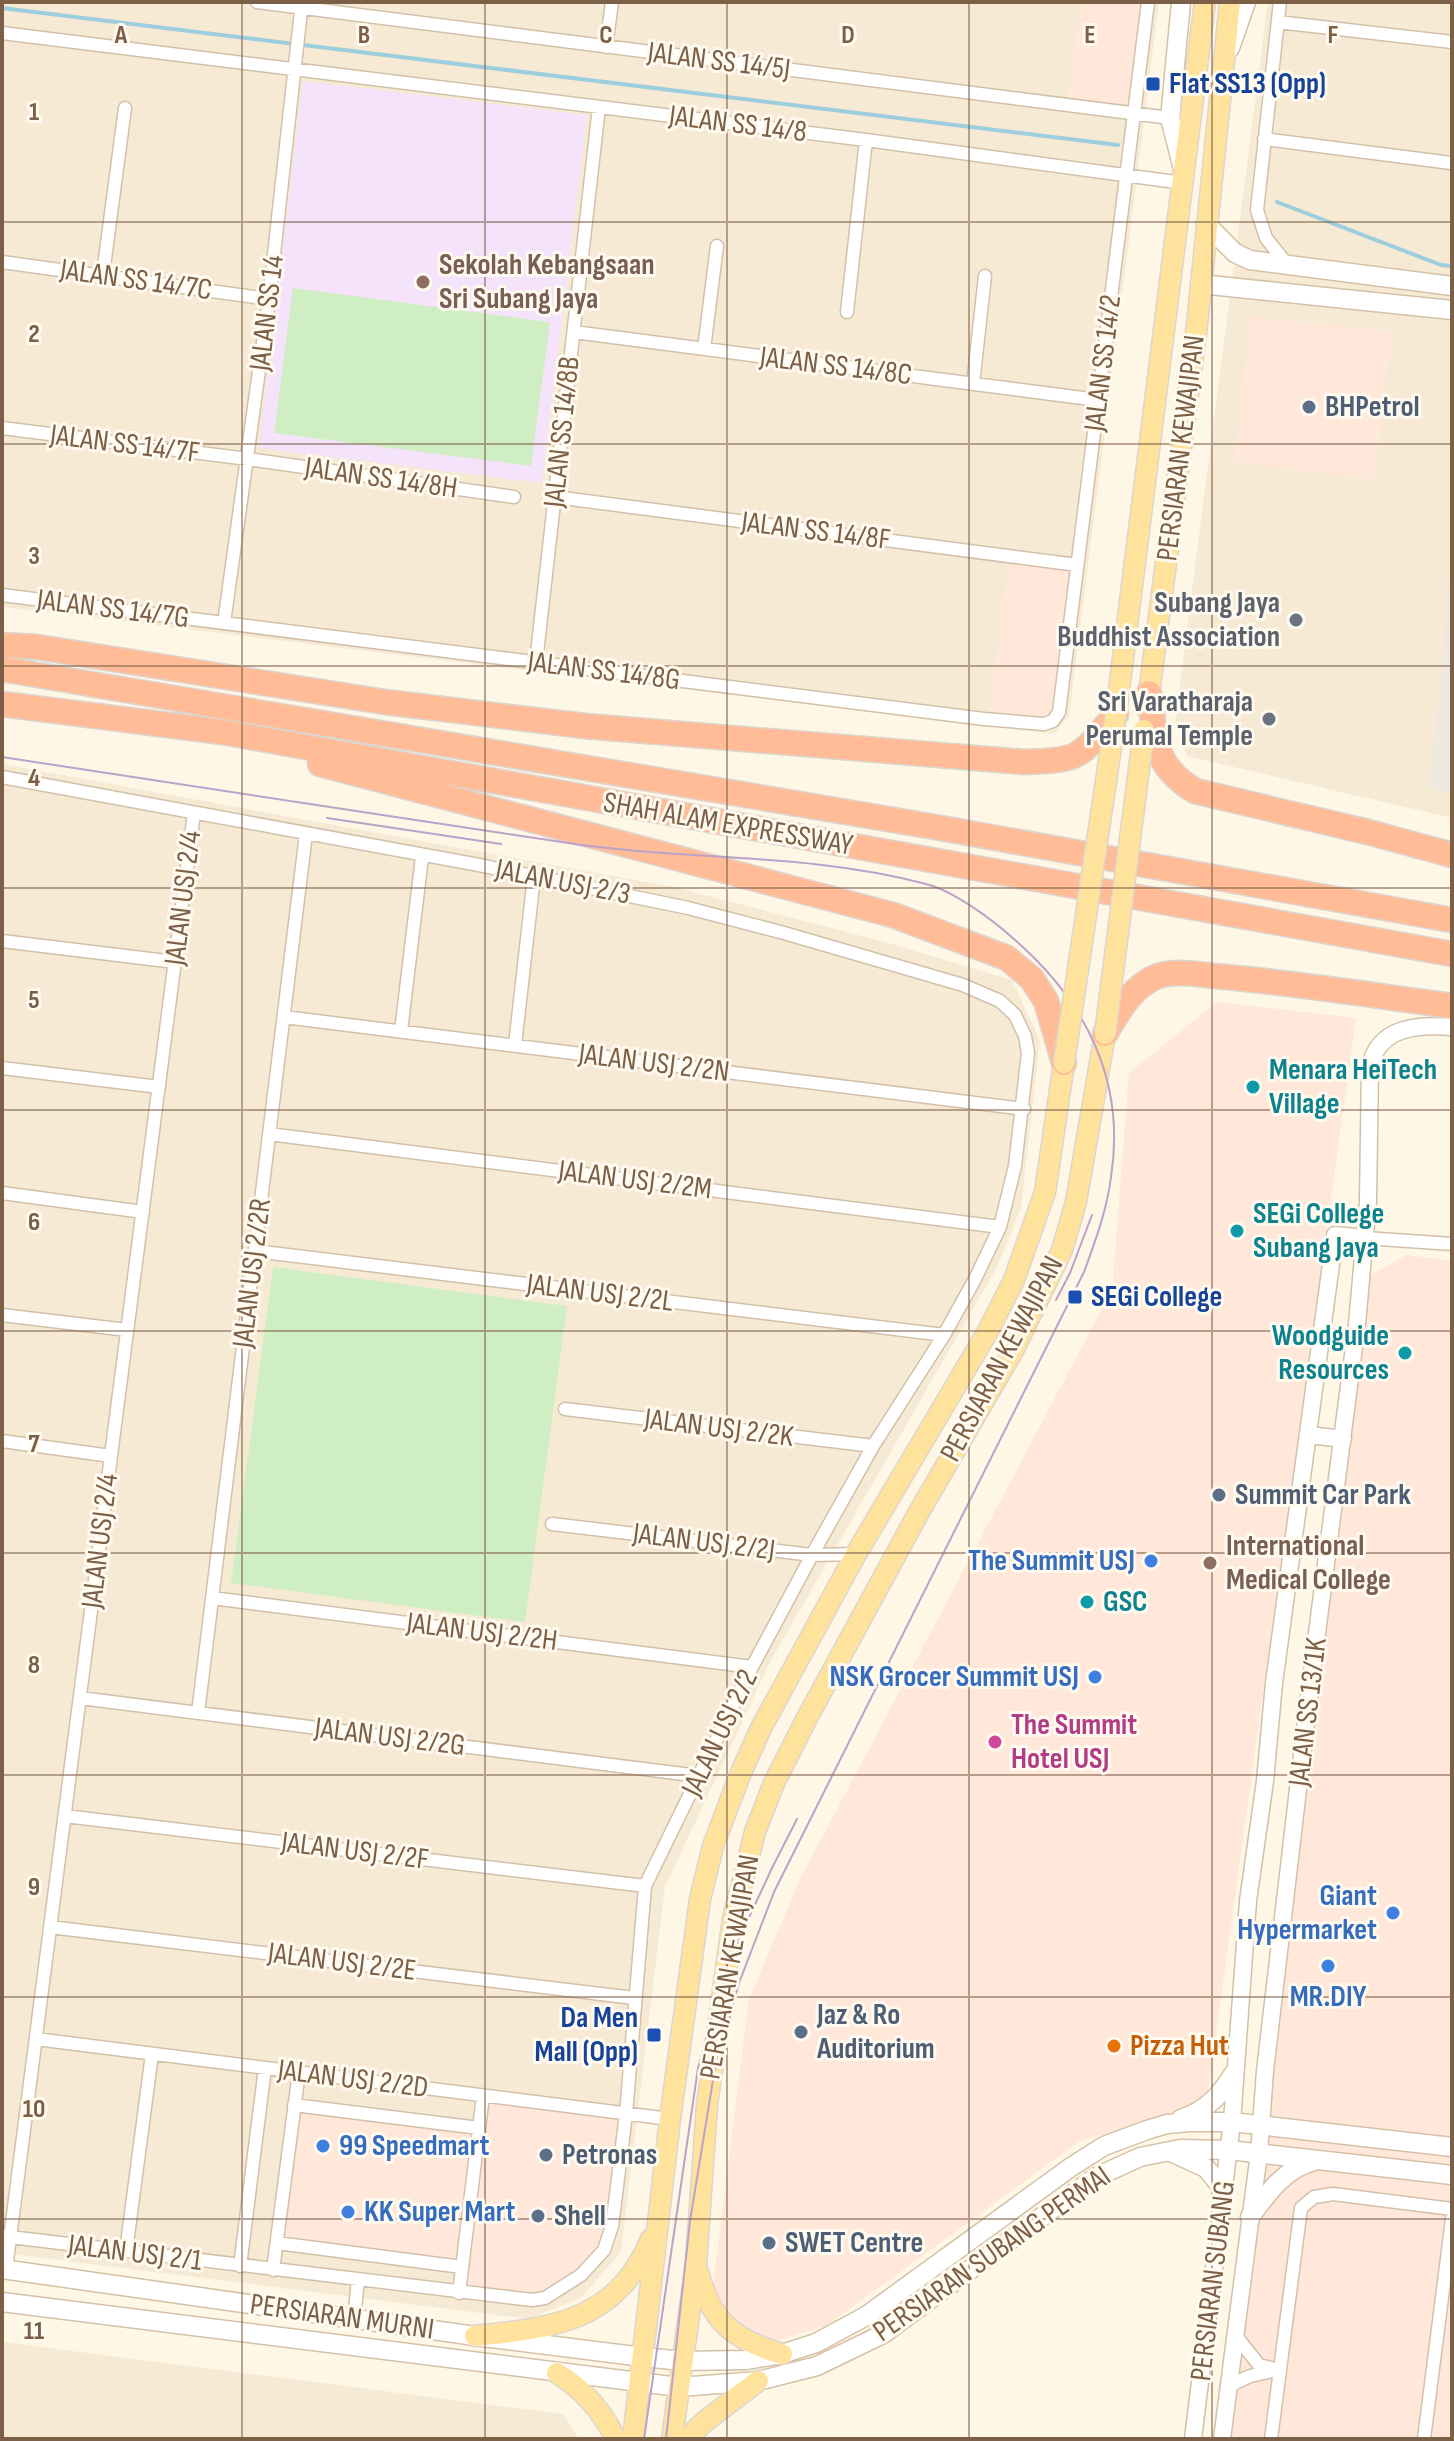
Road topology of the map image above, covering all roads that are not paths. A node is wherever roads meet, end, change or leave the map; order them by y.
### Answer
1 (257, 2) edge
2 (612, 2) edge
3 (1148, 2) edge
4 (1181, 2) edge
5 (1205, 2) edge
6 (1230, 2) edge
7 (1246, 2) edge
8 (1280, 2) edge
9 (301, 5) edge
10 (1278, 22) junction
11 (2, 33) edge
12 (1452, 42) edge
13 (606, 47) junction
14 (293, 69) junction
15 (1222, 69) junction
16 (599, 107) junction
17 (125, 108) dead end
18 (1134, 114) junction
19 (1170, 118) junction
20 (1264, 139) junction
21 (866, 140) junction
22 (1451, 163) edge
23 (1126, 174) junction
24 (1183, 178) junction
25 (1206, 224) junction
26 (717, 246) dead end
27 (2, 262) edge
28 (1289, 267) junction
29 (103, 274) junction
30 (985, 276) dead end
31 (1200, 284) junction
32 (1452, 286) edge
33 (269, 299) junction
34 (1452, 310) edge
35 (847, 312) dead end
36 (574, 332) junction
37 (704, 349) junction
38 (973, 384) junction
39 (1098, 400) junction
40 (2, 428) edge
41 (248, 459) junction
42 (514, 497) dead end
43 (555, 497) junction
44 (1077, 565) junction
45 (2, 595) edge
46 (224, 623) junction
47 (2, 645) edge
48 (536, 662) junction
49 (2, 669) edge
50 (1149, 693) junction
51 (2, 704) edge
52 (1116, 714) junction
53 (984, 719) joint
54 (223, 732) junction
55 (2, 777) edge
56 (194, 813) junction
57 (306, 834) junction
58 (1452, 855) edge
59 (422, 857) junction
60 (534, 877) junction
61 (1452, 920) edge
62 (2, 941) edge
63 (1452, 954) edge
64 (175, 962) junction
65 (1452, 1006) edge
66 (284, 1017) junction
67 (1452, 1027) edge
68 (401, 1031) junction
69 (1105, 1034) junction
70 (515, 1045) junction
71 (1064, 1063) junction
72 (2, 1068) edge
73 (159, 1087) junction
74 (1024, 1109) junction
75 (269, 1134) junction
76 (2, 1193) edge
77 (143, 1212) junction
78 (1000, 1227) junction
79 (1365, 1238) junction
80 (1452, 1244) edge
81 (255, 1251) junction
82 (2, 1315) edge
83 (127, 1330) junction
84 (944, 1335) junction
85 (565, 1409) dead end
86 (1309, 1435) junction
87 (1343, 1439) junction
88 (2, 1441) edge
89 (873, 1446) junction
90 (111, 1456) junction
91 (552, 1524) dead end
92 (856, 1554) junction
93 (812, 1555) junction
94 (212, 1598) junction
95 (752, 1667) junction
96 (80, 1698) junction
97 (198, 1713) junction
98 (699, 1776) junction
99 (65, 1816) junction
100 (645, 1886) junction
101 (50, 1927) junction
102 (634, 1998) junction
103 (36, 2039) junction
104 (152, 2054) junction
105 (265, 2068) junction
106 (299, 2072) junction
107 (1234, 2073) junction
108 (483, 2096) junction
109 (294, 2105) junction
110 (626, 2114) junction
111 (670, 2119) junction
112 (1232, 2122) junction
113 (1167, 2124) junction
114 (1261, 2126) junction
115 (479, 2128) junction
116 (1452, 2147) edge
117 (1229, 2150) junction
118 (1165, 2151) junction
119 (1259, 2153) junction
120 (1325, 2160) junction
121 (1452, 2175) edge
122 (1224, 2190) junction
123 (1452, 2209) edge
124 (1250, 2217) junction
125 (1452, 2219) edge
126 (658, 2220) junction
127 (6, 2236) edge
128 (277, 2243) junction
129 (126, 2251) junction
130 (696, 2264) junction
131 (240, 2266) junction
132 (462, 2267) junction
133 (4, 2269) edge
134 (273, 2270) junction
135 (358, 2280) junction
136 (459, 2293) junction
137 (2, 2302) edge
138 (64, 2310) junction
139 (354, 2319) junction
140 (475, 2336) junction
141 (1236, 2336) junction
142 (782, 2354) junction
143 (643, 2357) junction
144 (682, 2361) junction
145 (1279, 2370) junction
146 (557, 2373) junction
147 (758, 2381) junction
148 (640, 2382) junction
149 (1229, 2386) junction
150 (679, 2387) junction
151 (616, 2439) edge
152 (633, 2439) edge
153 (672, 2439) edge
154 (687, 2439) edge
155 (1193, 2439) edge
156 (1222, 2439) edge
157 (1271, 2439) edge
158 (1424, 2439) edge

1 - 9 street, JALAN SS 14/5J
2 - 13 street
3 - 18 street, JALAN SS 14/2
4 - 19 main road, PERSIARAN KEWAJIPAN
5 - 24 main road
6 - 15 main road
7 - 15 main road, PERSIARAN KEWAJIPAN
8 - 10 street
9 - 13 street, JALAN SS 14/5J
9 - 14 street, JALAN SS 14
10 - 12 street
10 - 20 street
11 - 14 street, JALAN SS 14/8
13 - 18 street, JALAN SS 14/5J
14 - 16 street, JALAN SS 14/8
14 - 33 street, JALAN SS 14
15 - 25 main road, PERSIARAN KEWAJIPAN
16 - 21 street, JALAN SS 14/8
16 - 36 street, JALAN SS 14/8B
17 - 29 street
18 - 19 street, JALAN SS 14/5J
18 - 23 street, JALAN SS 14/2
19 - 24 main road, PERSIARAN KEWAJIPAN
20 - 22 street
20 - 28 street
21 - 23 street, JALAN SS 14/8
21 - 35 street
23 - 24 street, JALAN SS 14/8
23 - 39 street, JALAN SS 14/2
24 - 52 main road, PERSIARAN KEWAJIPAN
25 - 28 main road
25 - 31 main road, PERSIARAN KEWAJIPAN
26 - 37 street
27 - 29 street, JALAN SS 14/7C
28 - 32 main road
29 - 33 street, JALAN SS 14/7C
30 - 38 street
31 - 34 main road
31 - 50 main road, PERSIARAN KEWAJIPAN
33 - 41 street, JALAN SS 14
36 - 37 street, JALAN SS 14/8C
36 - 43 street, JALAN SS 14/8B
37 - 38 street, JALAN SS 14/8C
38 - 39 street, JALAN SS 14/8C
39 - 44 street, JALAN SS 14/2
40 - 41 street, JALAN SS 14/7F
41 - 42 street, JALAN SS 14/8H
41 - 46 street, JALAN SS 14
43 - 44 street, JALAN SS 14/8F
43 - 48 street, JALAN SS 14/8B
44 - 53 street, JALAN SS 14/2
45 - 46 street, JALAN SS 14/7G
46 - 48 street, JALAN SS 14/8G
47 - 52 highway
48 - 53 street, JALAN SS 14/8G
49 - 61 highway, SHAH ALAM EXPRESSWAY
50 - 58 highway
50 - 69 main road, PERSIARAN KEWAJIPAN, bridge
51 - 54 highway, SHAH ALAM EXPRESSWAY
52 - 71 main road, PERSIARAN KEWAJIPAN, bridge
54 - 63 highway, SHAH ALAM EXPRESSWAY
54 - 71 highway
55 - 56 street, JALAN USJ 2/3
56 - 57 street, JALAN USJ 2/3
56 - 64 street, JALAN USJ 2/4
57 - 59 street, JALAN USJ 2/3
57 - 66 street, JALAN USJ 2/2R
59 - 60 street, JALAN USJ 2/3
59 - 68 street
60 - 70 street
60 - 74 street, JALAN USJ 2/3
62 - 64 street
64 - 73 street, JALAN USJ 2/4
65 - 69 highway
66 - 68 street, JALAN USJ 2/2N
66 - 75 street, JALAN USJ 2/2R
67 - 79 street, JALAN SS 13/1K
68 - 70 street, JALAN USJ 2/2N
69 - 130 main road, PERSIARAN KEWAJIPAN
70 - 74 street, JALAN USJ 2/2N
71 - 92 main road, PERSIARAN KEWAJIPAN
72 - 73 street
73 - 77 street, JALAN USJ 2/4
74 - 78 street, JALAN USJ 2/2
75 - 78 street, JALAN USJ 2/2M
75 - 81 street, JALAN USJ 2/2R
76 - 77 street
77 - 83 street, JALAN USJ 2/4
78 - 84 street, JALAN USJ 2/2
79 - 80 street
79 - 86 street, JALAN SS 13/1K
79 - 87 street, JALAN SS 13/1K
81 - 84 street, JALAN USJ 2/2L
81 - 94 street, JALAN USJ 2/2R
82 - 83 street
83 - 90 street, JALAN USJ 2/4
84 - 89 street, JALAN USJ 2/2
85 - 89 street, JALAN USJ 2/2K
86 - 87 street
86 - 107 street, JALAN SS 13/1K
87 - 114 street, JALAN SS 13/1K
88 - 90 street
89 - 93 street, JALAN USJ 2/2
90 - 96 street, JALAN USJ 2/4
91 - 93 street, JALAN USJ 2/2J
92 - 93 street, JALAN USJ 2/2J
92 - 111 main road, PERSIARAN KEWAJIPAN
93 - 95 street, JALAN USJ 2/2
94 - 95 street, JALAN USJ 2/2H
94 - 97 street, JALAN USJ 2/2R
95 - 98 street, JALAN USJ 2/2
96 - 97 street, JALAN USJ 2/2G
96 - 99 street, JALAN USJ 2/4
97 - 98 street, JALAN USJ 2/2G
98 - 100 street, JALAN USJ 2/2
99 - 100 street, JALAN USJ 2/2F
99 - 101 street, JALAN USJ 2/4
100 - 102 street, JALAN USJ 2/2
101 - 102 street, JALAN USJ 2/2E
101 - 103 street, JALAN USJ 2/4
102 - 110 street, JALAN USJ 2/2
103 - 104 street, JALAN USJ 2/2D
103 - 127 street, JALAN USJ 2/4
104 - 105 street, JALAN USJ 2/2D
104 - 129 street
105 - 106 street, JALAN USJ 2/2D
105 - 131 street
106 - 108 street, JALAN USJ 2/2D
106 - 109 street
107 - 112 street, JALAN SS 13/1K
107 - 113 main road
108 - 110 street, JALAN USJ 2/2D
108 - 115 street
109 - 115 street
109 - 128 street
110 - 111 street, JALAN USJ 2/2D
110 - 136 street, JALAN USJ 2/2
111 - 126 main road, PERSIARAN KEWAJIPAN
112 - 113 main road, PERSIARAN SUBANG PERMAI
112 - 114 main road, PERSIARAN SUBANG PERMAI
112 - 117 street, PERSIARAN SUBANG
113 - 142 main road, PERSIARAN SUBANG PERMAI
114 - 116 main road, PERSIARAN SUBANG PERMAI
114 - 119 street, PERSIARAN SUBANG
115 - 132 street
117 - 118 main road, PERSIARAN SUBANG PERMAI
117 - 119 main road, PERSIARAN SUBANG PERMAI
117 - 122 street, PERSIARAN SUBANG
118 - 122 main road
118 - 147 main road, PERSIARAN SUBANG PERMAI
119 - 120 main road, PERSIARAN SUBANG PERMAI
119 - 124 street, PERSIARAN SUBANG
120 - 121 main road, PERSIARAN SUBANG PERMAI
120 - 124 main road
122 - 155 street, PERSIARAN SUBANG
123 - 145 street
124 - 141 street, PERSIARAN SUBANG
125 - 158 street
126 - 140 main road
126 - 143 main road, PERSIARAN KEWAJIPAN
127 - 129 street, JALAN USJ 2/1
127 - 133 street, JALAN USJ 2/4
128 - 132 street
128 - 134 street
129 - 131 street, JALAN USJ 2/1
130 - 142 main road
130 - 144 main road, PERSIARAN KEWAJIPAN
131 - 134 street, JALAN USJ 2/1
132 - 136 street
133 - 138 main road
133 - 139 main road, PERSIARAN MURNI
134 - 135 street, JALAN USJ 2/1
135 - 136 street, JALAN USJ 2/1
135 - 139 street
137 - 138 main road, PERSIARAN MURNI
138 - 146 main road, PERSIARAN MURNI
139 - 140 main road, PERSIARAN MURNI
140 - 143 main road, PERSIARAN MURNI
141 - 145 street
141 - 149 street, PERSIARAN SUBANG
142 - 144 main road, PERSIARAN SUBANG PERMAI
143 - 144 main road, PERSIARAN MURNI
143 - 148 main road, PERSIARAN KEWAJIPAN
144 - 150 main road, PERSIARAN KEWAJIPAN
145 - 149 street
145 - 157 street
146 - 148 main road, PERSIARAN MURNI
146 - 151 main road
147 - 150 main road, PERSIARAN SUBANG PERMAI
147 - 154 main road
148 - 150 main road, PERSIARAN MURNI
148 - 152 main road, PERSIARAN KEWAJIPAN
149 - 156 street, PERSIARAN SUBANG
150 - 153 main road, PERSIARAN KEWAJIPAN

